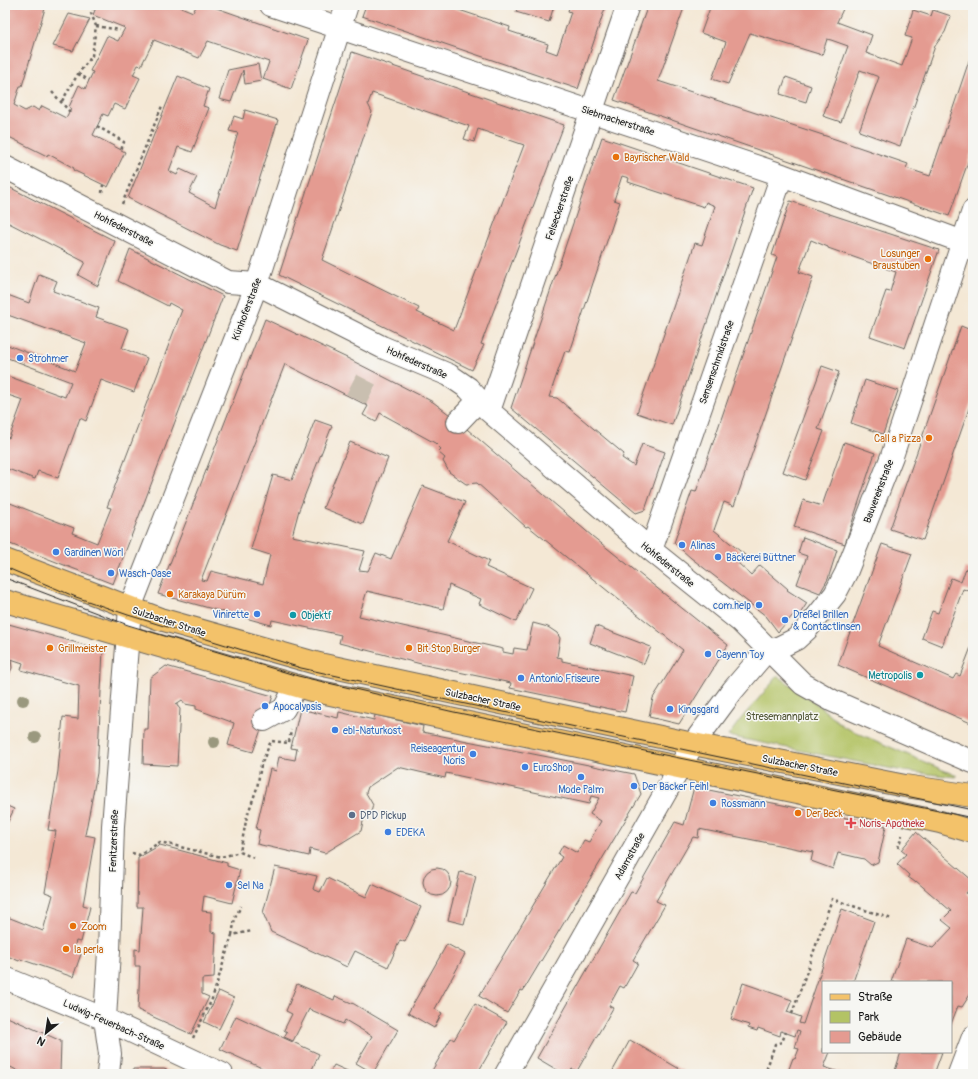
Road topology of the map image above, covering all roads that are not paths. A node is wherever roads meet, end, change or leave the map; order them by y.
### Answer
1 (271, 5) edge
2 (347, 5) edge
3 (628, 5) edge
4 (340, 29) junction
5 (592, 111) junction
6 (5, 167) edge
7 (782, 175) junction
8 (973, 211) edge
9 (963, 242) junction
10 (257, 284) junction
11 (484, 405) junction
12 (458, 422) dead end
13 (651, 550) junction
14 (5, 560) edge
15 (5, 601) edge
16 (130, 608) junction
17 (128, 637) junction
18 (770, 650) junction
19 (296, 686) junction
20 (264, 720) dead end
21 (693, 744) junction
22 (973, 762) edge
23 (678, 768) junction
24 (973, 796) edge
25 (973, 832) edge
26 (5, 978) edge
27 (105, 1018) junction
28 (973, 1037) edge
29 (108, 1074) edge
30 (222, 1074) edge
31 (506, 1074) edge
32 (959, 1074) edge

1 - 4 street, Siebmacherstraße
2 - 4 street, Künhoferstraße
3 - 5 street, Felseckerstraße
4 - 5 street, Siebmacherstraße
4 - 10 street, Künhoferstraße
5 - 7 street, Siebmacherstraße
5 - 11 street, Felseckerstraße
6 - 10 street, Hohfederstraße
7 - 9 street, Siebmacherstraße
7 - 13 street, Sensenschmidstraße
8 - 9 street, Bauvereinstraße
9 - 18 street, Bauvereinstraße
10 - 11 street, Hohfederstraße
10 - 16 street, Künhoferstraße
11 - 12 street
11 - 13 street, Hohfederstraße
13 - 18 street, Hohfederstraße
14 - 16 main road, Sulzbacher Straße
15 - 17 main road
16 - 17 street, Fenitzerstraße
16 - 21 main road, Sulzbacher Straße
17 - 19 main road
17 - 27 street, Fenitzerstraße
18 - 21 street, Adamstraße
18 - 22 street
19 - 20 street
19 - 23 main road
21 - 23 street, Adamstraße
21 - 24 main road, Sulzbacher Straße
23 - 25 main road
23 - 31 street, Adamstraße
26 - 27 street, Ludwig-Feuerbach-Straße
27 - 29 street, Fenitzerstraße
27 - 30 street, Ludwig-Feuerbach-Straße
28 - 32 street

